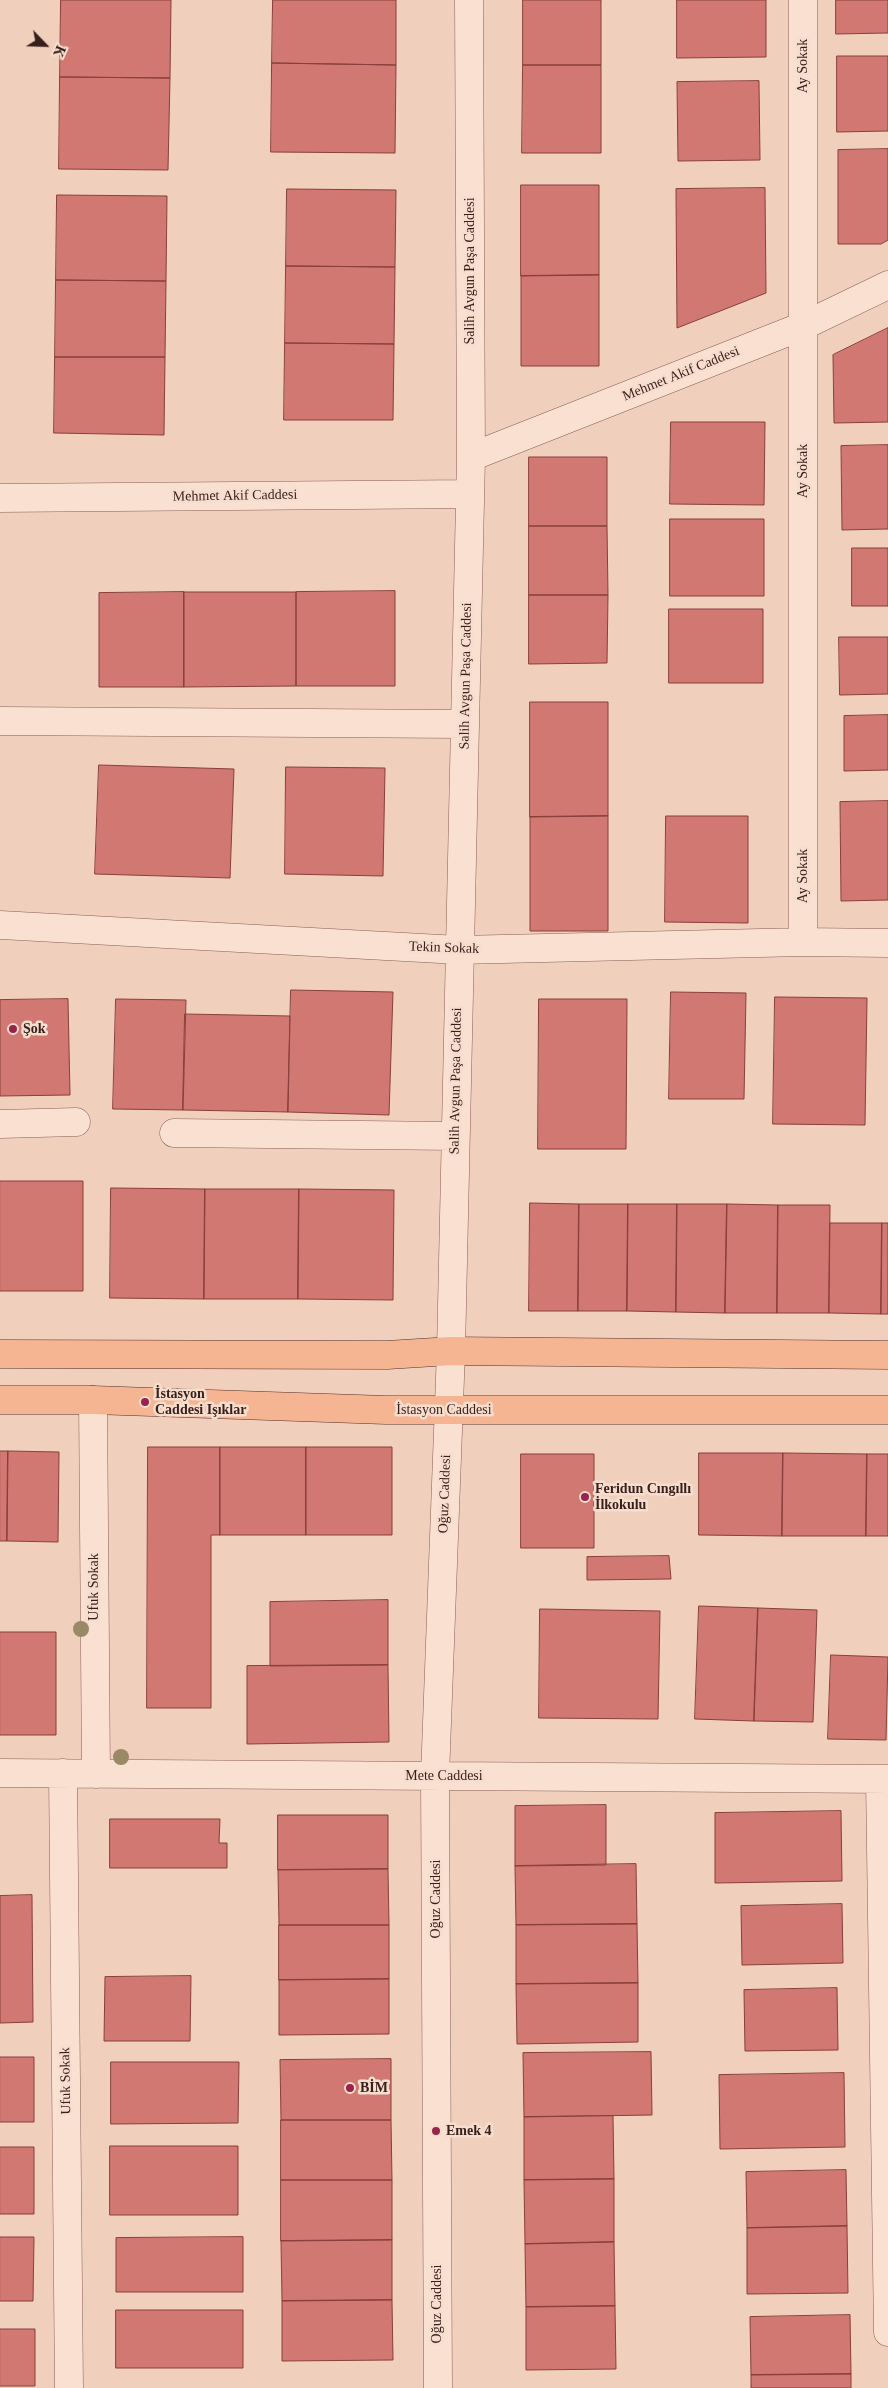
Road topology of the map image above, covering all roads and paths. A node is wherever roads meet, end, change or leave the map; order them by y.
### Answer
1 (469, 0) edge
2 (802, 0) edge
3 (888, 285) edge
4 (802, 326) junction
5 (471, 457) junction
6 (470, 494) junction
7 (0, 498) edge
8 (0, 721) edge
9 (464, 724) junction
10 (0, 925) edge
11 (803, 942) junction
12 (888, 943) edge
13 (459, 950) junction
14 (76, 1122) dead end
15 (0, 1124) edge
16 (174, 1133) dead end
17 (455, 1136) junction
18 (451, 1351) junction
19 (0, 1354) edge
20 (888, 1355) edge
21 (0, 1400) edge
22 (93, 1400) junction
23 (448, 1410) junction
24 (888, 1410) edge
25 (0, 1773) edge
26 (62, 1773) junction
27 (96, 1774) junction
28 (435, 1776) junction
29 (884, 1779) edge
30 (888, 2332) edge
31 (69, 2388) edge
32 (438, 2388) edge

1 - 5 street, Salih Avgun Paşa Caddesi
2 - 4 street, Ay Sokak
3 - 4 street, Mehmet Akif Caddesi
4 - 5 street, Mehmet Akif Caddesi
4 - 11 street, Ay Sokak
5 - 6 street, Salih Avgun Paşa Caddesi
6 - 7 street, Mehmet Akif Caddesi
6 - 9 street, Salih Avgun Paşa Caddesi
8 - 9 street
9 - 13 street, Salih Avgun Paşa Caddesi
10 - 13 street, Tekin Sokak
11 - 12 street, Tekin Sokak
11 - 13 street, Tekin Sokak
13 - 17 street, Salih Avgun Paşa Caddesi
14 - 15 street
16 - 17 street
17 - 18 street, Salih Avgun Paşa Caddesi
18 - 19 main road
18 - 20 main road
18 - 23 street, Salih Avgun Paşa Caddesi
21 - 22 main road, İstasyon Caddesi
22 - 23 main road, İstasyon Caddesi
22 - 27 street, Ufuk Sokak
23 - 24 main road, İstasyon Caddesi
23 - 28 street, Oğuz Caddesi
25 - 26 street, Mete Caddesi
26 - 27 street, Mete Caddesi
26 - 31 street, Ufuk Sokak
27 - 28 street, Mete Caddesi
28 - 29 street, Mete Caddesi
28 - 32 street, Oğuz Caddesi
29 - 30 street

